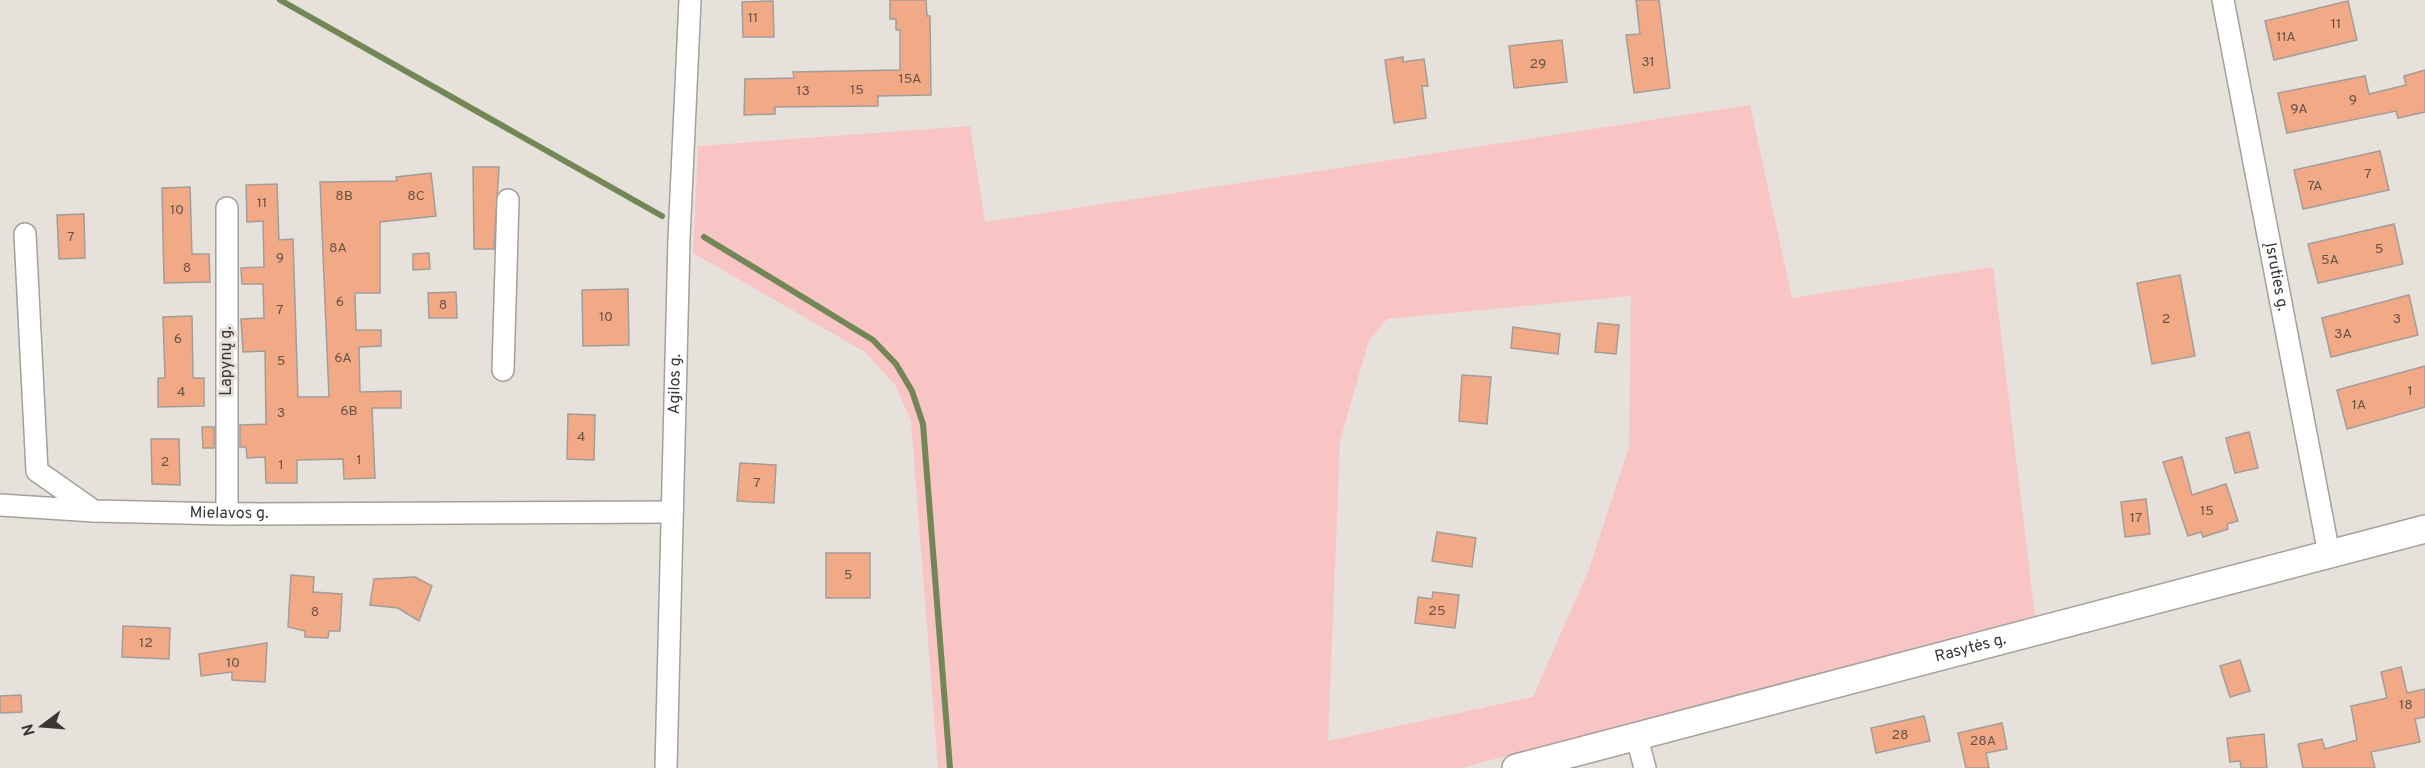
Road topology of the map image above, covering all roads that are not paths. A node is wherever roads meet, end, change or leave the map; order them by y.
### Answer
1 (690, 0) edge
2 (2223, 0) edge
3 (508, 200) dead end
4 (227, 208) dead end
5 (25, 234) dead end
6 (503, 370) dead end
7 (0, 505) edge
8 (94, 511) junction
9 (672, 512) junction
10 (227, 514) junction
11 (2425, 529) edge
12 (2329, 554) junction
13 (1637, 738) junction
14 (666, 768) edge
15 (1516, 768) edge
16 (1645, 768) edge

1 - 9 street, Agilos g.
2 - 12 street, Įsruties g.
3 - 6 street
4 - 10 street, Lapynų g.
5 - 8 street
7 - 8 street, Mielavos g.
8 - 10 street, Mielavos g.
9 - 10 street, Mielavos g.
9 - 14 street, Agilos g.
11 - 12 main road, Rasytės g.
12 - 13 main road, Rasytės g.
13 - 15 main road, Rasytės g.
13 - 16 street

